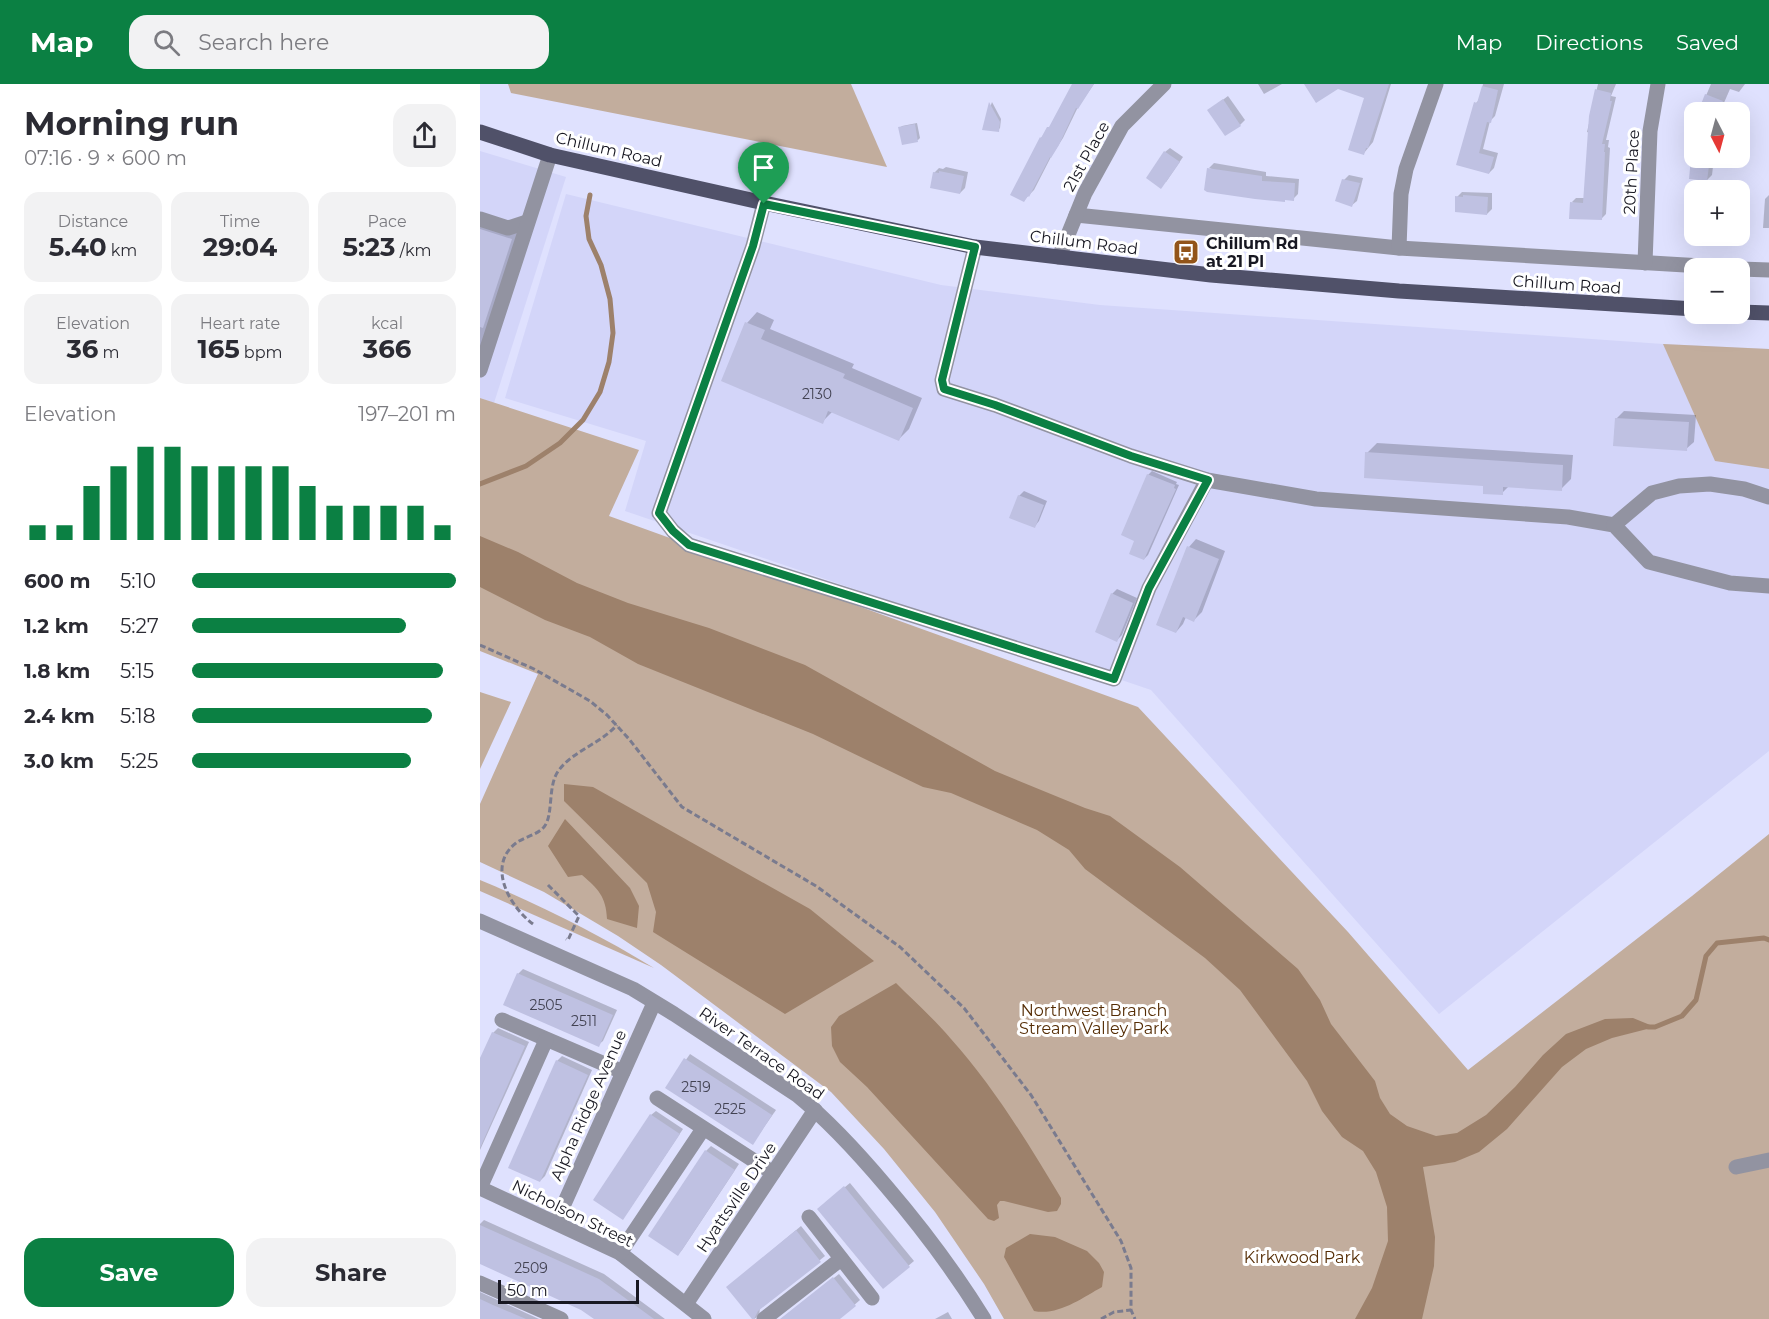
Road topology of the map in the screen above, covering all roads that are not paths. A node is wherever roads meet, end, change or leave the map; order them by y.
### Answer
1 (1164, 84) edge
2 (1436, 84) edge
3 (1658, 84) edge
4 (480, 132) edge
5 (550, 154) junction
6 (764, 204) junction
7 (1076, 215) junction
8 (480, 219) edge
9 (527, 222) junction
10 (975, 247) junction
11 (1399, 248) junction
12 (1059, 257) junction
13 (1646, 263) junction
14 (1684, 265) edge
15 (1750, 269) edge
16 (1769, 270) edge
17 (1684, 308) edge
18 (1750, 312) edge
19 (1769, 313) edge
20 (480, 370) edge
21 (1208, 480) junction
22 (1769, 497) edge
23 (1614, 525) junction
24 (1769, 586) edge
25 (480, 921) edge
26 (654, 1002) junction
27 (502, 1020) dead end
28 (546, 1040) junction
29 (622, 1072) junction
30 (657, 1098) dead end
31 (815, 1110) junction
32 (703, 1129) junction
33 (1769, 1160) edge
34 (1736, 1167) dead end
35 (773, 1173) junction
36 (480, 1188) edge
37 (809, 1217) dead end
38 (556, 1222) junction
39 (620, 1253) junction
40 (841, 1259) junction
41 (480, 1283) edge
42 (872, 1299) dead end
43 (686, 1304) junction
44 (561, 1319) edge
45 (704, 1319) edge
46 (764, 1319) edge
47 (984, 1319) edge

1 - 7 street, 21st Place
2 - 11 street
3 - 13 street, 20th Place
4 - 5 main road, Chillum Road
5 - 6 main road, Chillum Road
5 - 9 street
6 - 10 main road, Chillum Road
6 - 21 street
7 - 11 street, Chillum Road
7 - 12 street, 21st Place
8 - 9 street
9 - 20 street
10 - 12 main road, Chillum Road
10 - 21 street
11 - 13 street, Chillum Road
12 - 17 main road, Chillum Road
13 - 14 street, Chillum Road
15 - 16 street, Chillum Road
18 - 19 main road
21 - 23 street
22 - 23 street
23 - 24 street
25 - 26 street, River Terrace Road
26 - 29 street, Alpha Ridge Avenue
26 - 31 street, River Terrace Road
27 - 28 street
28 - 29 street
28 - 36 street
29 - 38 street, Alpha Ridge Avenue
30 - 32 street
31 - 35 street, Hyattsville Drive
31 - 47 street, River Terrace Road
32 - 35 street
32 - 39 street
33 - 34 street
35 - 43 street, Hyattsville Drive
36 - 38 street, Nicholson Street
37 - 40 street
38 - 39 street, Nicholson Street
39 - 43 street, Nicholson Street
40 - 42 street
40 - 46 street
41 - 44 street
43 - 45 street, Nicholson Street

